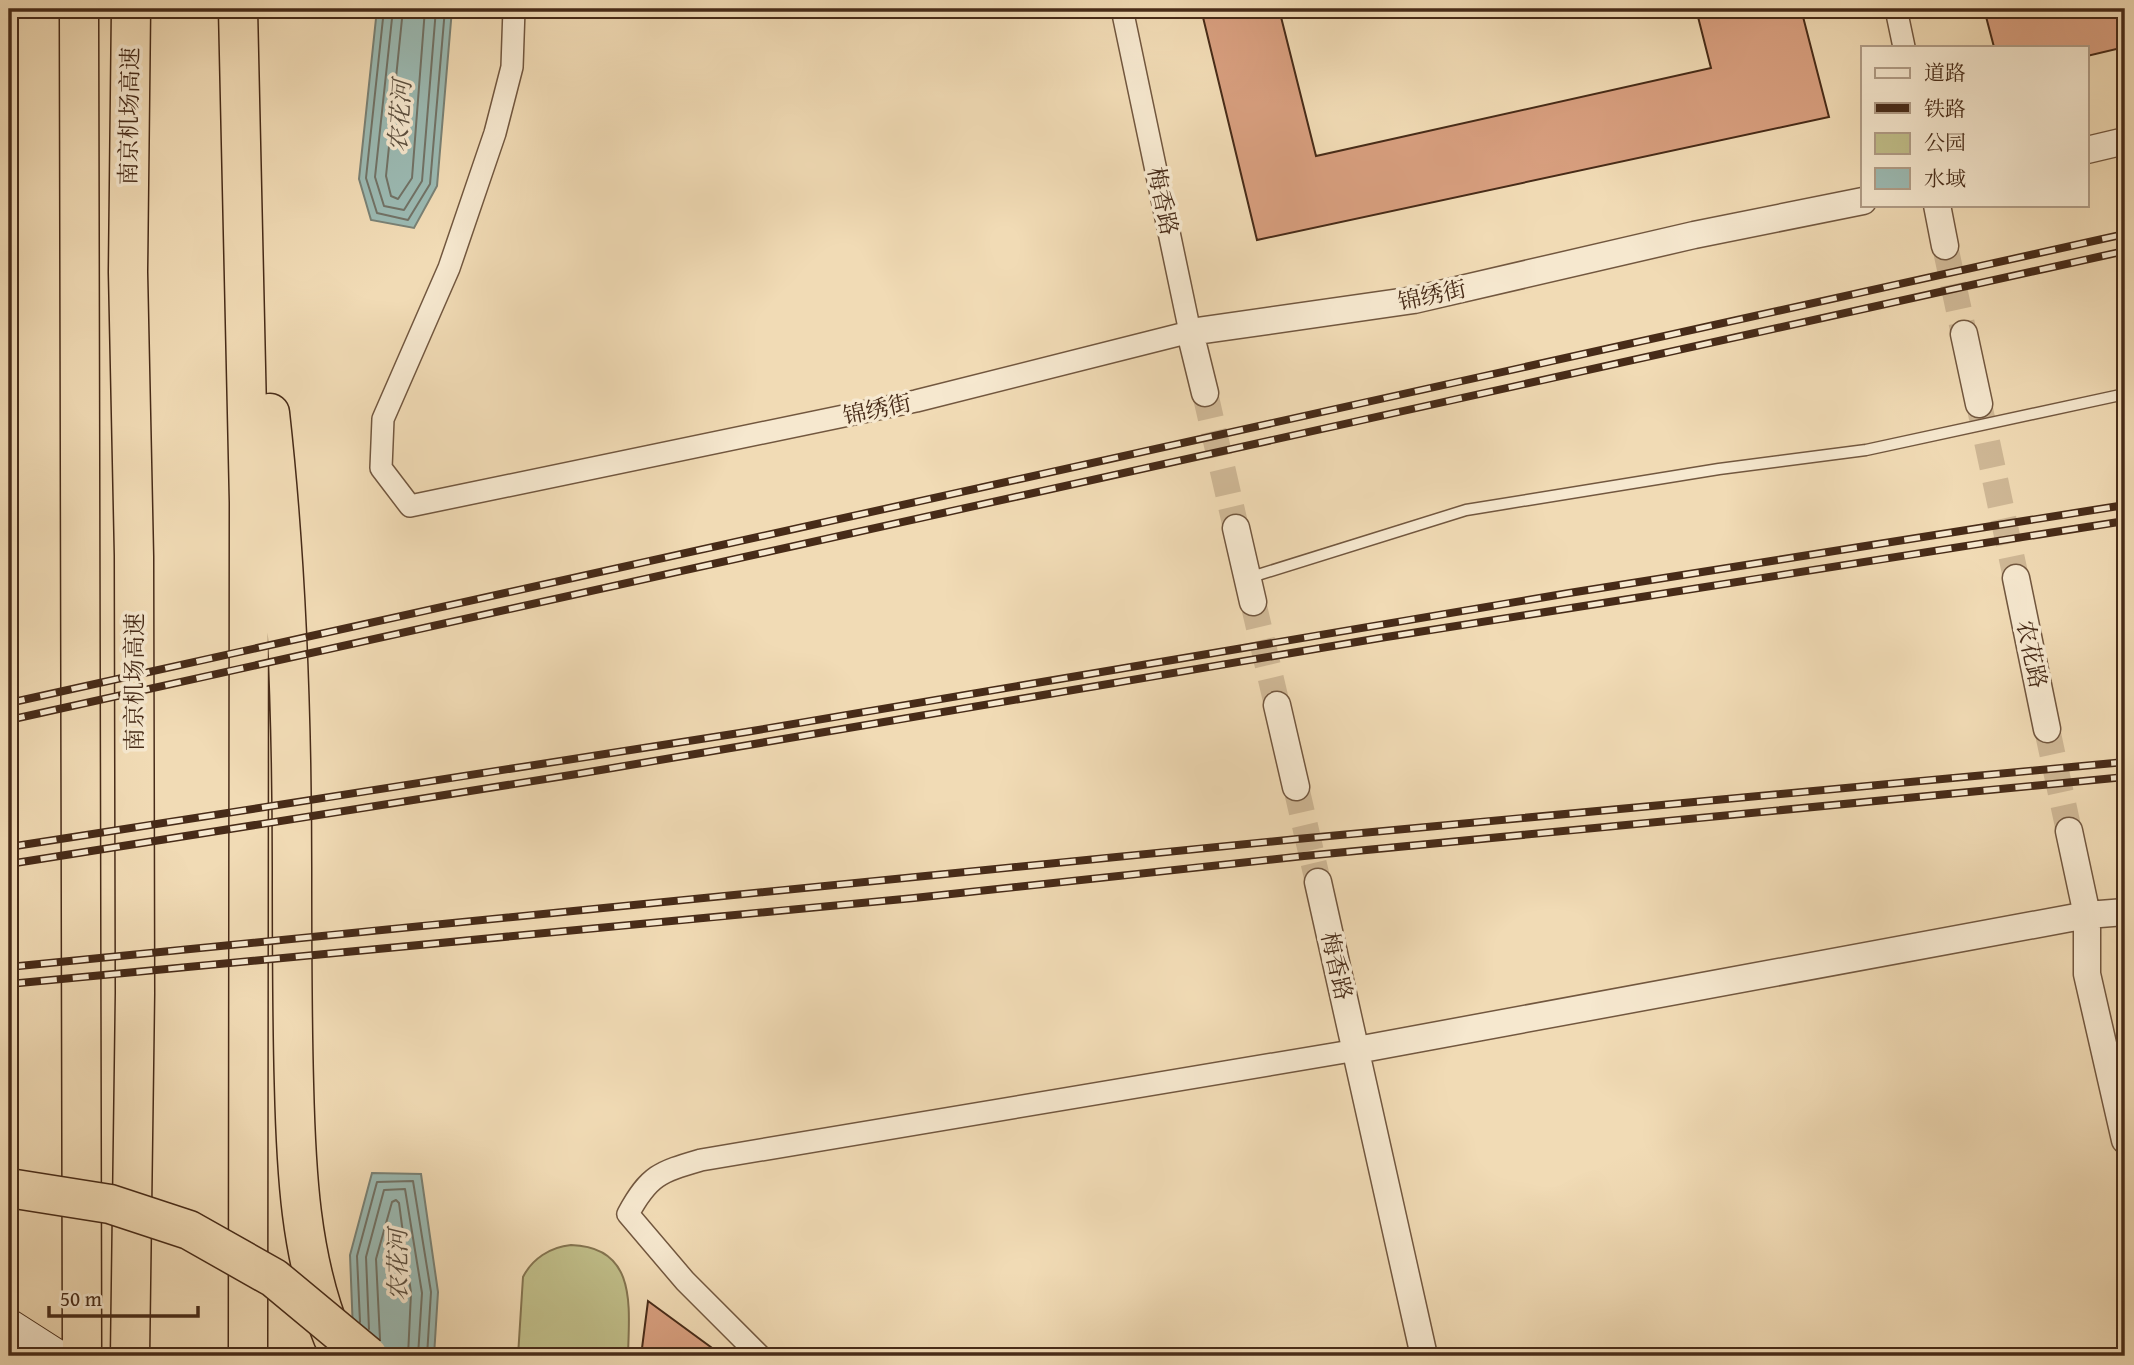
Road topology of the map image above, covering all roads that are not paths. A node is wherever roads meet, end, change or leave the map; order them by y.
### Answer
1 (79, 9) edge
2 (131, 9) edge
3 (238, 9) edge
4 (514, 9) edge
5 (1122, 9) edge
6 (1896, 9) edge
7 (1904, 46) edge
8 (2125, 141) edge
9 (2088, 150) edge
10 (242, 169) junction
11 (1861, 201) edge
12 (1937, 206) edge
13 (1945, 246) tunnel mouth
14 (1190, 332) junction
15 (1964, 334) tunnel mouth
16 (1205, 393) tunnel mouth
17 (2125, 394) edge
18 (1979, 404) tunnel mouth
19 (1236, 528) tunnel mouth
20 (2016, 578) tunnel mouth
21 (1250, 589) joint
22 (1277, 705) tunnel mouth
23 (2047, 729) tunnel mouth
24 (1296, 787) tunnel mouth
25 (2069, 831) tunnel mouth
26 (1318, 881) tunnel mouth
27 (2087, 915) junction
28 (2123, 920) edge
29 (1357, 1050) junction
30 (2125, 1140) edge
31 (9, 1188) edge
32 (9, 1324) edge
33 (59, 1356) edge
34 (82, 1356) edge
35 (130, 1356) edge
36 (248, 1356) edge
37 (341, 1356) edge
38 (368, 1356) edge
39 (760, 1356) edge
40 (1424, 1356) edge

1 - 34 highway
2 - 35 highway, 南京机场高速
3 - 10 highway
4 - 14 street, 锦绣街
5 - 14 street, 梅香路
6 - 7 street
8 - 9 street
10 - 36 highway
10 - 37 highway, bridge
11 - 14 street, 锦绣街
12 - 13 street
14 - 16 street, 梅香路
15 - 18 street
17 - 21 lane
19 - 21 street
20 - 23 street, 农花路
22 - 24 street
25 - 27 street
26 - 29 street, 梅香路
27 - 28 street
27 - 29 street
27 - 30 street
29 - 39 street
29 - 40 street, 梅香路
31 - 38 highway, bridge
32 - 33 main road

